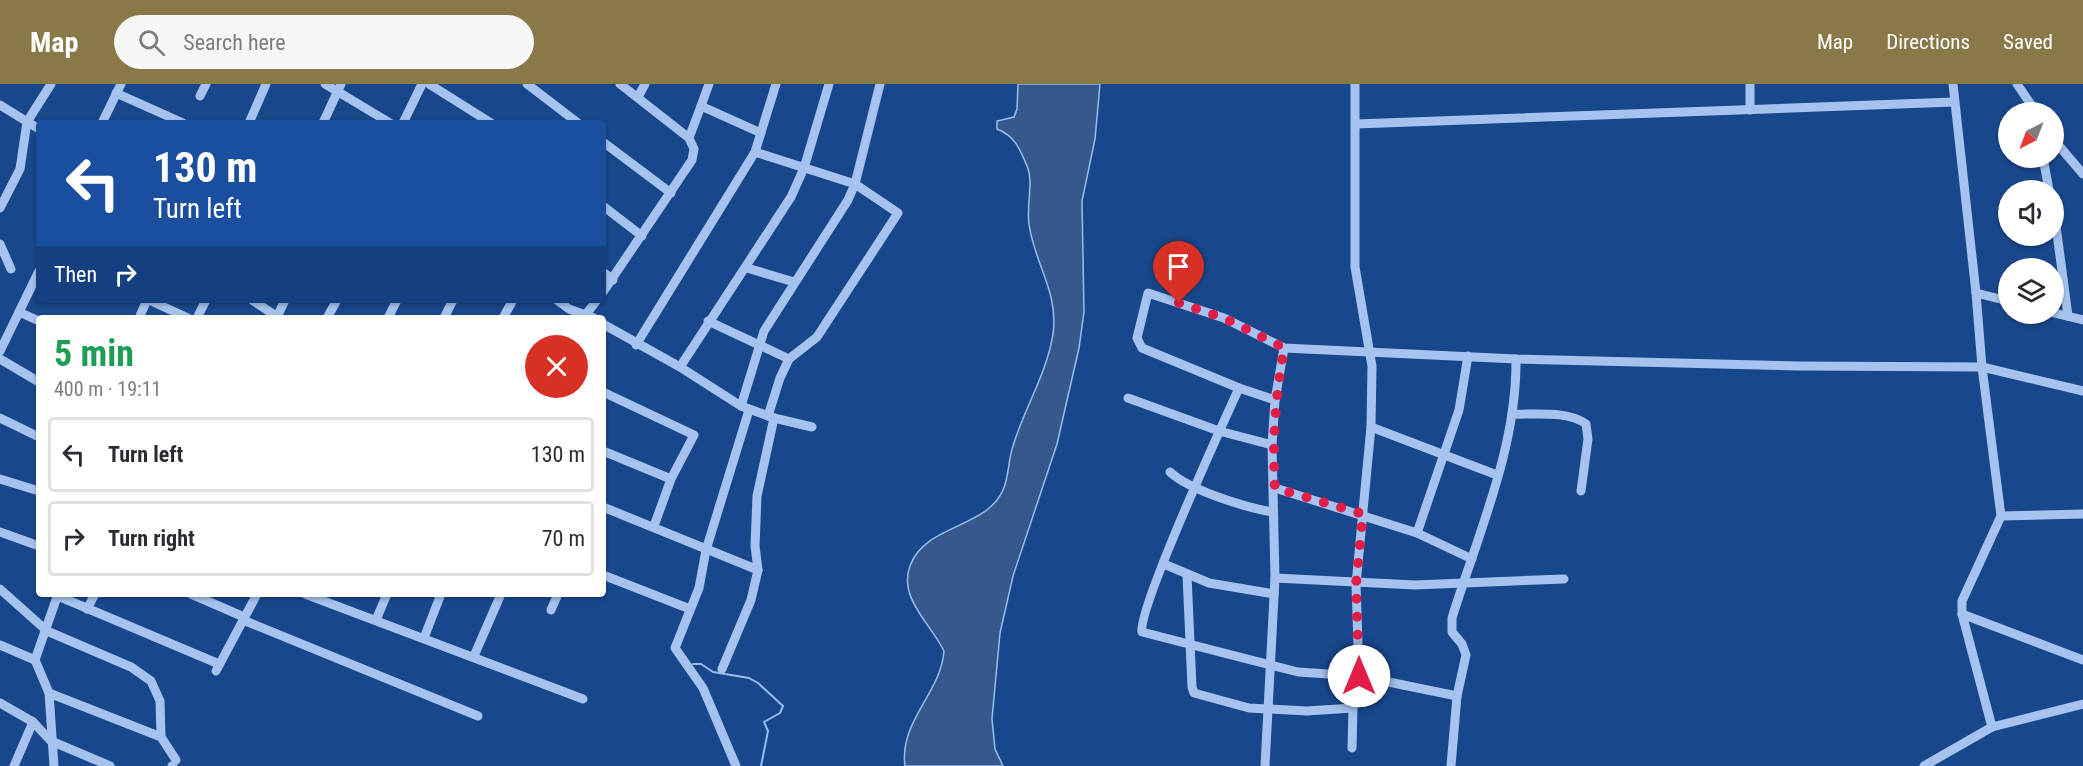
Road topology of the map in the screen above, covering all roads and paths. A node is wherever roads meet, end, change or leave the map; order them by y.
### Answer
1 (51, 84) edge
2 (206, 84) edge
3 (266, 84) edge
4 (325, 84) edge
5 (422, 84) edge
6 (429, 84) edge
7 (527, 84) edge
8 (620, 84) edge
9 (645, 84) edge
10 (709, 84) edge
11 (776, 84) edge
12 (829, 84) edge
13 (880, 84) edge
14 (1355, 84) edge
15 (1750, 84) edge
16 (1953, 84) edge
17 (2018, 84) edge
18 (118, 88) edge
19 (340, 88) edge
20 (200, 96) dead end
21 (638, 97) junction
22 (1954, 102) junction
23 (2030, 102) edge
24 (0, 105) edge
25 (701, 106) junction
26 (1750, 110) junction
27 (161, 119) edge
28 (103, 120) edge
29 (250, 120) edge
30 (324, 120) edge
31 (386, 120) edge
32 (404, 120) edge
33 (486, 120) edge
34 (574, 120) edge
35 (27, 122) junction
36 (1356, 124) junction
37 (36, 127) edge
38 (761, 133) junction
39 (689, 138) junction
40 (606, 144) edge
41 (2064, 152) edge
42 (755, 153) junction
43 (804, 168) junction
44 (2083, 174) edge
45 (855, 184) junction
46 (670, 193) junction
47 (0, 208) edge
48 (606, 208) edge
49 (642, 236) junction
50 (0, 244) edge
51 (2059, 246) edge
52 (747, 268) junction
53 (11, 269) dead end
54 (606, 274) edge
55 (36, 277) edge
56 (613, 279) junction
57 (794, 282) junction
58 (606, 288) edge
59 (1976, 293) junction
60 (1998, 298) edge
61 (155, 303) edge
62 (257, 303) edge
63 (561, 303) edge
64 (569, 309) junction
65 (19, 312) junction
66 (181, 315) edge
67 (275, 315) edge
68 (566, 315) edge
69 (587, 315) edge
70 (2064, 315) edge
71 (2068, 316) junction
72 (36, 320) edge
73 (2083, 320) edge
74 (708, 321) junction
75 (606, 326) edge
76 (636, 345) junction
77 (761, 346) junction
78 (1284, 348) junction
79 (0, 351) edge
80 (1369, 351) junction
81 (1468, 356) junction
82 (0, 359) edge
83 (789, 359) junction
84 (1516, 359) junction
85 (1982, 366) junction
86 (680, 367) junction
87 (36, 380) edge
88 (1239, 388) junction
89 (2083, 391) edge
90 (606, 393) edge
91 (1128, 398) dead end
92 (1275, 400) junction
93 (745, 408) junction
94 (1512, 414) junction
95 (771, 417) junction
96 (0, 418) edge
97 (812, 427) dead end
98 (1371, 427) junction
99 (1219, 431) junction
100 (36, 436) edge
101 (1272, 445) junction
102 (606, 452) edge
103 (1445, 454) junction
104 (1170, 472) dead end
105 (1497, 475) junction
106 (0, 478) edge
107 (671, 479) junction
108 (1196, 486) junction
109 (1275, 488) junction
110 (36, 490) edge
111 (1581, 491) dead end
112 (606, 508) edge
113 (1273, 512) junction
114 (1363, 514) junction
115 (2083, 514) edge
116 (2001, 516) junction
117 (654, 526) junction
118 (0, 532) edge
119 (1417, 532) junction
120 (36, 545) edge
121 (706, 550) junction
122 (1472, 559) junction
123 (1164, 564) junction
124 (758, 570) junction
125 (1188, 575) junction
126 (606, 576) edge
127 (1275, 578) junction
128 (1564, 579) dead end
129 (1462, 582) junction
130 (1356, 584) junction
131 (0, 590) edge
132 (1274, 594) junction
133 (57, 597) edge
134 (62, 597) edge
135 (93, 597) edge
136 (204, 597) edge
137 (255, 597) edge
138 (313, 597) edge
139 (386, 597) edge
140 (440, 597) edge
141 (500, 597) edge
142 (557, 597) edge
143 (87, 609) junction
144 (690, 609) junction
145 (551, 610) dead end
146 (1962, 614) junction
147 (243, 618) junction
148 (376, 620) junction
149 (47, 631) junction
150 (424, 638) junction
151 (0, 645) edge
152 (1191, 647) junction
153 (474, 657) junction
154 (35, 660) junction
155 (2083, 660) edge
156 (1270, 666) junction
157 (722, 669) dead end
158 (1359, 676) junction
159 (49, 693) junction
160 (1457, 696) junction
161 (583, 699) dead end
162 (0, 703) edge
163 (2083, 704) edge
164 (1353, 708) junction
165 (1269, 709) junction
166 (478, 716) dead end
167 (33, 722) junction
168 (1992, 727) junction
169 (161, 737) junction
170 (51, 741) junction
171 (1352, 748) dead end
172 (174, 764) edge
173 (14, 766) edge
174 (54, 766) edge
175 (110, 766) edge
176 (736, 766) edge
177 (1265, 766) edge
178 (1451, 766) edge
179 (1924, 766) edge

1 - 35 street
2 - 20 street
3 - 29 street
4 - 19 street
5 - 32 street
6 - 33 street
7 - 34 street
8 - 21 street
9 - 21 street
10 - 25 street
11 - 38 street
12 - 43 street
13 - 45 street
14 - 36 street
15 - 26 street
16 - 22 street
17 - 23 street
18 - 27 street
18 - 28 street
19 - 30 street
19 - 31 street
21 - 39 street
22 - 26 street
22 - 59 street
24 - 35 street
25 - 38 street
25 - 39 street
26 - 36 street
35 - 37 street
35 - 47 street
36 - 80 street
38 - 42 street
39 - 46 street
40 - 46 street
41 - 44 street
42 - 43 street
42 - 76 street
43 - 45 street
43 - 52 street
45 - 57 street
45 - 83 street
46 - 49 street
48 - 49 street
49 - 56 street
50 - 53 street
51 - 71 street
52 - 57 street
52 - 74 street
54 - 56 street
55 - 65 street
56 - 58 street
57 - 77 street
59 - 60 street
59 - 85 street
61 - 66 street
62 - 67 street
63 - 64 street
64 - 68 street
64 - 69 street
65 - 72 street
65 - 79 street
70 - 71 street
71 - 73 street
74 - 77 street
74 - 86 street
75 - 76 street
76 - 86 street
77 - 83 street
77 - 93 street
78 - 80 street
78 - 88 street
78 - 92 street
80 - 81 street
80 - 98 street
81 - 84 street
81 - 103 street
82 - 87 street
83 - 95 street
84 - 85 street
84 - 94 street
85 - 89 street
85 - 116 street
86 - 93 street
88 - 92 street
88 - 99 street
90 - 107 street
91 - 99 street
92 - 101 street
93 - 95 street
93 - 121 street
94 - 105 street
94 - 111 street
95 - 97 street
95 - 124 street
96 - 100 street
98 - 103 street
98 - 114 street
99 - 101 street
99 - 108 street
101 - 109 street
102 - 107 street
103 - 105 street
103 - 119 street
104 - 108 street
105 - 122 street
106 - 110 street
107 - 117 street
108 - 113 street
108 - 123 street
109 - 113 street
109 - 114 street
112 - 117 street
113 - 127 street
114 - 119 street
114 - 130 street
115 - 116 street
116 - 146 street
117 - 121 street
118 - 120 street
119 - 122 street
121 - 124 street
121 - 144 street
122 - 129 street
123 - 125 street
123 - 152 street
124 - 157 street
125 - 132 street
125 - 152 street
126 - 144 street
127 - 130 street
127 - 132 street
128 - 129 street
129 - 130 street
129 - 160 street
130 - 158 street
131 - 149 street
132 - 156 street
133 - 149 street
134 - 143 street
135 - 143 street
136 - 147 street
137 - 147 street
138 - 148 street
139 - 148 street
140 - 150 street
141 - 153 street
142 - 145 street
143 - 147 street
144 - 176 street
146 - 155 street
146 - 168 street
147 - 166 street
148 - 150 street
149 - 154 street
149 - 169 street
150 - 153 street
151 - 154 street
152 - 156 street
152 - 165 street
153 - 161 street
154 - 159 street
156 - 158 street
156 - 165 street
158 - 160 street
158 - 164 street
159 - 169 street
159 - 170 street
160 - 178 street
162 - 167 street
163 - 168 street
164 - 165 street
164 - 171 street
165 - 177 street
167 - 170 street
167 - 173 street
168 - 179 street
169 - 172 street
170 - 174 street
170 - 175 street

